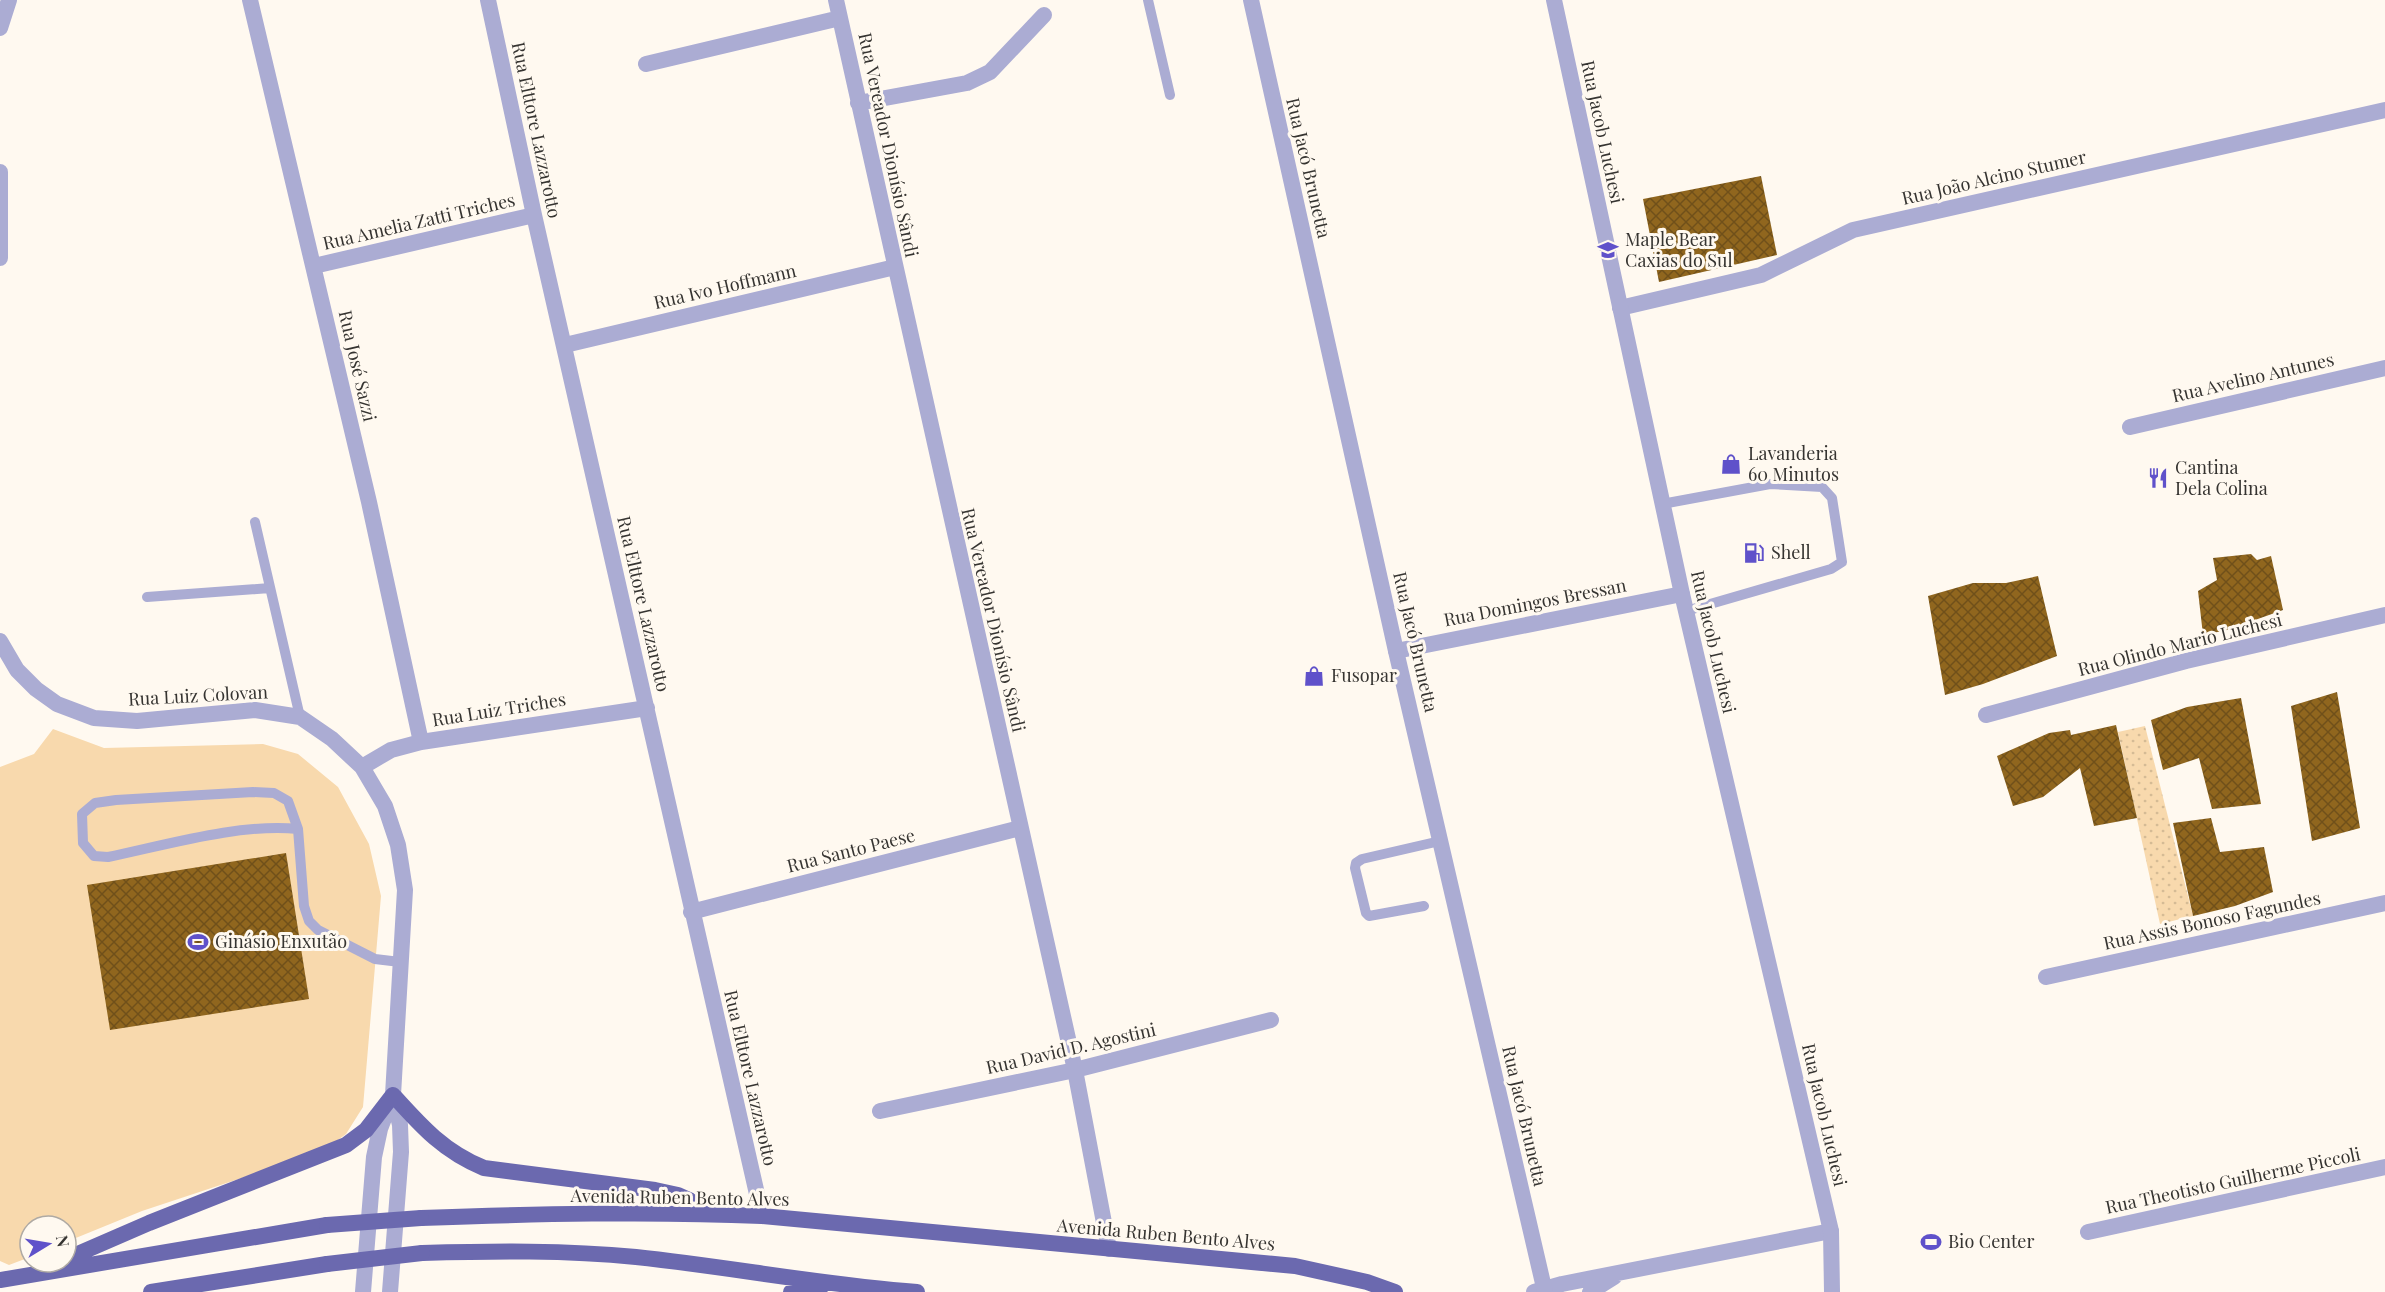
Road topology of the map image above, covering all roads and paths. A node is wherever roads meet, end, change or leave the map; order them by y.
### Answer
1 (9, 0) edge
2 (250, 0) edge
3 (488, 0) edge
4 (836, 0) edge
5 (1148, 0) edge
6 (1251, 0) edge
7 (1554, 0) edge
8 (1044, 15) dead end
9 (840, 18) junction
10 (0, 28) edge
11 (646, 64) dead end
12 (1170, 95) dead end
13 (858, 102) junction
14 (2385, 110) edge
15 (0, 172) edge
16 (534, 215) junction
17 (0, 258) edge
18 (314, 266) junction
19 (895, 267) junction
20 (1620, 308) junction
21 (564, 345) junction
22 (2385, 368) edge
23 (2130, 427) dead end
24 (1662, 504) junction
25 (255, 522) dead end
26 (270, 588) junction
27 (1682, 594) junction
28 (147, 597) dead end
29 (1686, 611) junction
30 (2385, 615) edge
31 (0, 641) edge
32 (1396, 651) junction
33 (647, 708) junction
34 (1986, 715) dead end
35 (300, 717) junction
36 (421, 742) junction
37 (362, 767) junction
38 (1020, 828) junction
39 (298, 829) junction
40 (1440, 841) junction
41 (2385, 903) edge
42 (1424, 906) dead end
43 (691, 912) junction
44 (400, 962) junction
45 (2046, 977) dead end
46 (1271, 1020) dead end
47 (1075, 1070) junction
48 (393, 1095) junction
49 (880, 1111) dead end
50 (2385, 1167) edge
51 (722, 1214) junction
52 (762, 1216) junction
53 (1831, 1231) junction
54 (2088, 1232) dead end
55 (1109, 1249) junction
56 (78, 1254) edge
57 (78, 1265) edge
58 (1622, 1271) junction
59 (27, 1274) edge
60 (8, 1278) edge
61 (863, 1288) junction
62 (1541, 1291) edge
63 (151, 1292) edge
64 (363, 1292) edge
65 (390, 1292) edge
66 (791, 1292) edge
67 (917, 1292) edge
68 (1395, 1292) edge
69 (1590, 1292) edge
70 (1832, 1292) edge

1 - 10 street
2 - 18 street, Rua José Sazzi
3 - 16 street, Rua Elttore Lazzarotto
4 - 9 street, Rua Vereador Dionísio Sândi
5 - 12 lane
6 - 32 street, Rua Jacó Brunetta
7 - 20 street, Rua Jacob Luchesi
8 - 13 street
9 - 11 street
9 - 13 street, Rua Vereador Dionísio Sândi
13 - 19 street, Rua Vereador Dionísio Sândi
14 - 20 street, Rua João Alcino Stumer
15 - 17 street
16 - 18 street, Rua Amelia Zatti Triches
16 - 21 street, Rua Elttore Lazzarotto
18 - 36 street, Rua José Sazzi
19 - 21 street, Rua Ivo Hoffmann
19 - 38 street, Rua Vereador Dionísio Sândi
20 - 24 street, Rua Jacob Luchesi
21 - 33 street, Rua Elttore Lazzarotto
22 - 23 street, Rua Avelino Antunes
24 - 27 street, Rua Jacob Luchesi
24 - 29 lane
25 - 26 lane
26 - 28 lane
26 - 35 lane
27 - 29 street, Rua Jacob Luchesi
27 - 32 street, Rua Domingos Bressan
29 - 53 street, Rua Jacob Luchesi
30 - 34 street, Rua Olindo Mario Luchesi
31 - 35 street, Rua Luiz Colovan
32 - 40 street, Rua Jacó Brunetta
33 - 36 street, Rua Luiz Triches
33 - 43 street, Rua Elttore Lazzarotto
35 - 37 street, Rua Luiz Colovan
36 - 37 street, Rua Luiz Triches
37 - 44 street, Rua Luiz Colovan
38 - 43 street, Rua Santo Paese
38 - 47 street, Rua Vereador Dionísio Sândi
39 - 39 lane
39 - 44 lane
40 - 42 lane
40 - 62 street, Rua Jacó Brunetta
41 - 45 street, Rua Assis Bonoso Fagundes
43 - 52 street, Rua Elttore Lazzarotto
44 - 48 street, Rua Luiz Colovan
46 - 47 street, Rua David D. Agostini
47 - 49 street, Rua David D. Agostini
47 - 55 street, Rua Vereador Dionísio Sândi
48 - 51 main road
48 - 56 main road
48 - 64 street, Rua Luiz Colovan
48 - 65 street, Rua Luiz Colovan
50 - 54 street, Rua Theotisto Guilherme Piccoli
51 - 52 main road, Avenida Ruben Bento Alves
51 - 57 main road, Avenida Ruben Bento Alves, bridge
52 - 55 main road, Avenida Ruben Bento Alves
53 - 58 street
53 - 70 street, Rua Jacob Luchesi
55 - 68 main road, Avenida Ruben Bento Alves
58 - 62 street
58 - 69 street
59 - 60 main road, Avenida Ruben Bento Alves
61 - 63 main road, bridge
61 - 66 main road
61 - 67 main road

